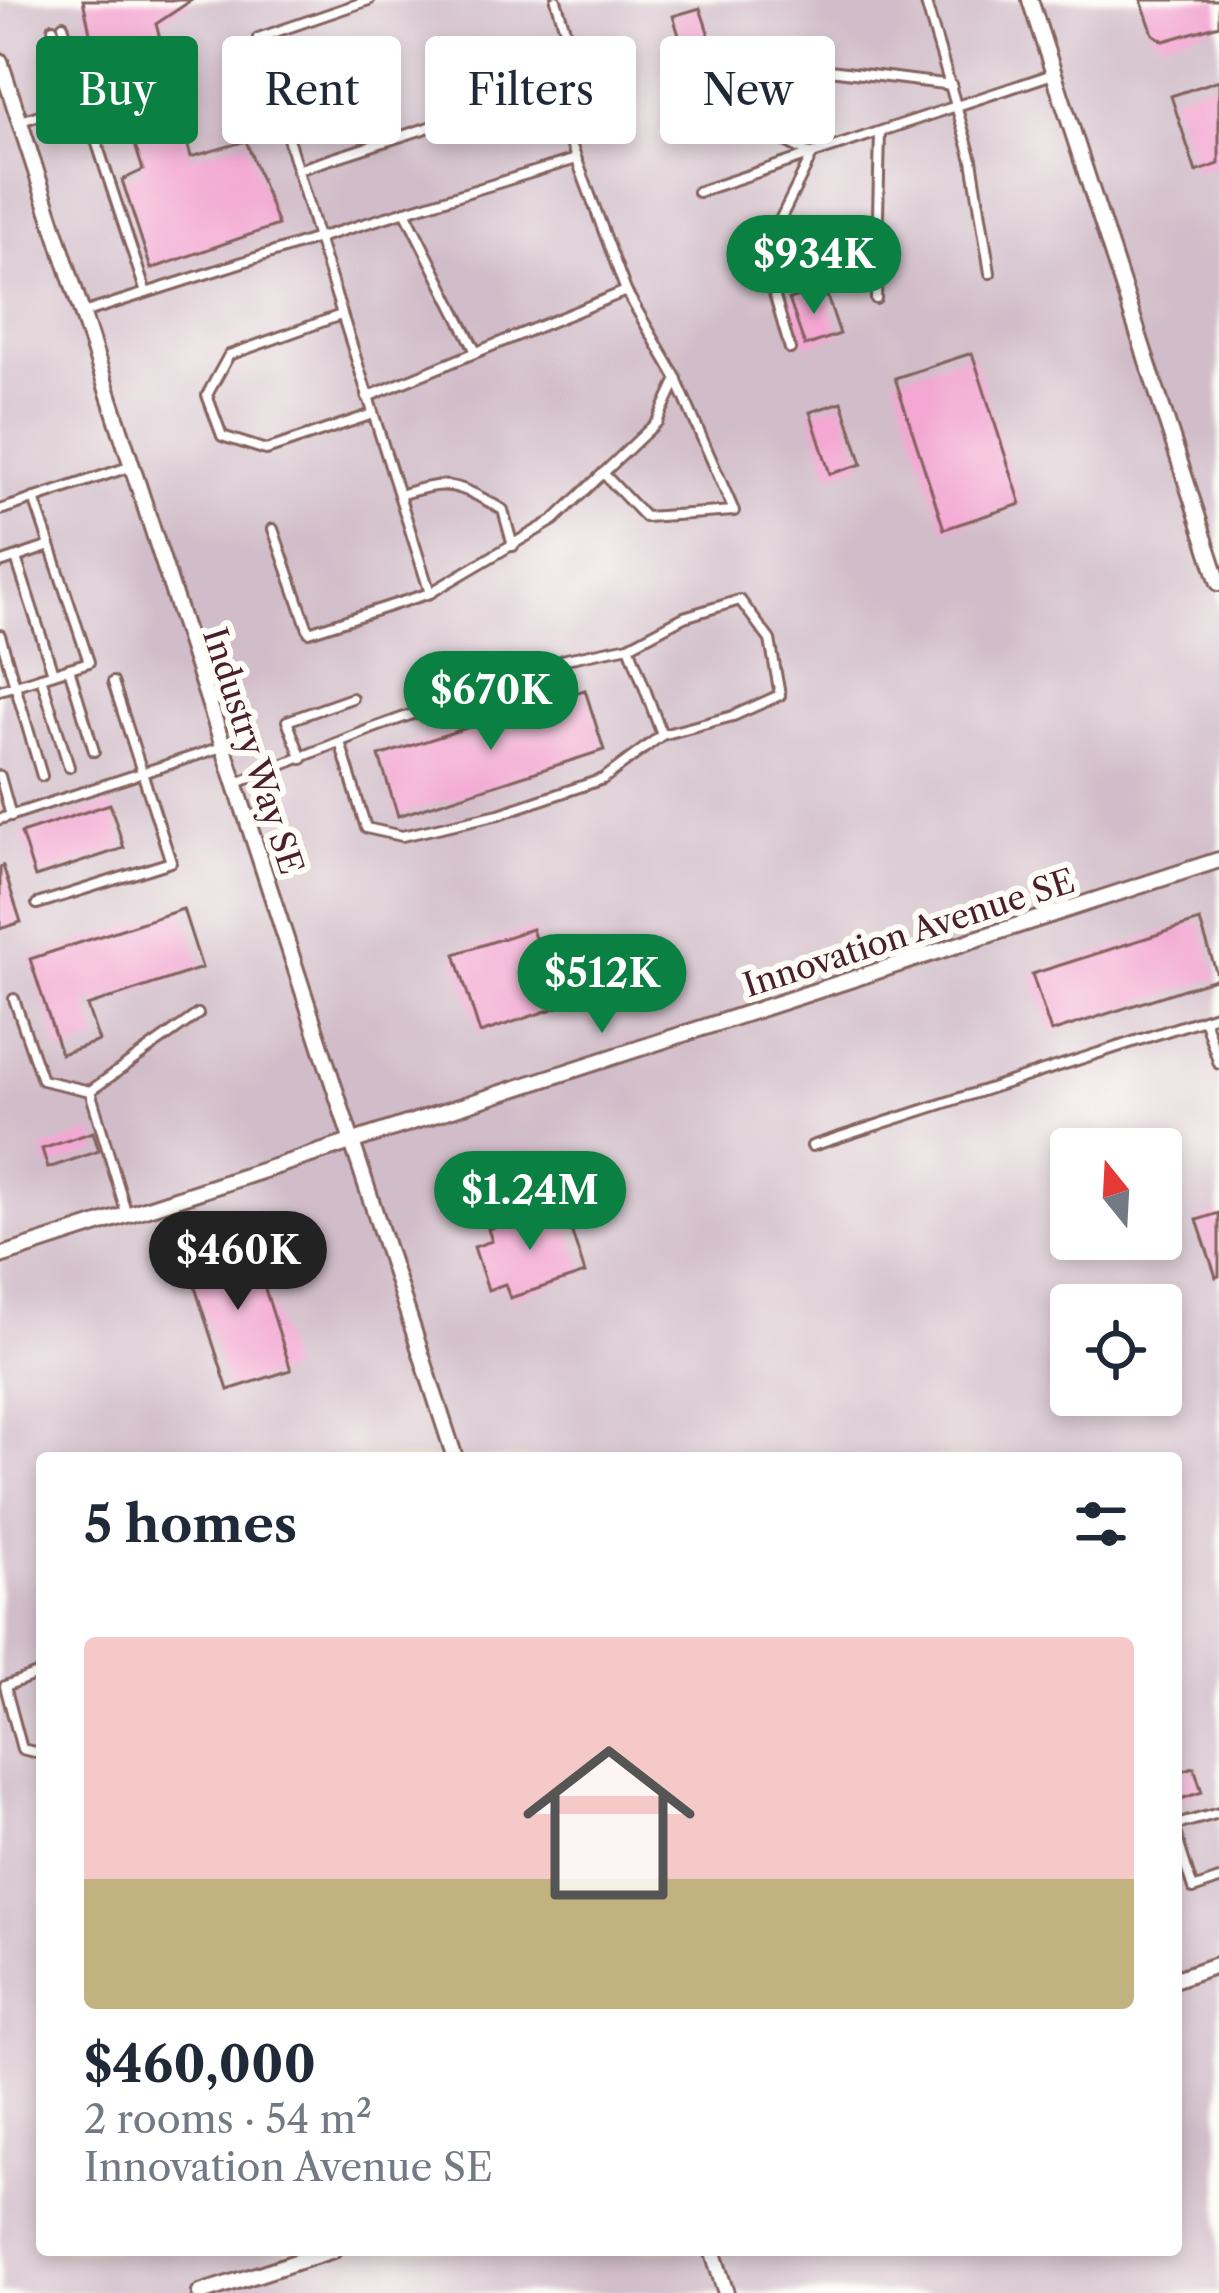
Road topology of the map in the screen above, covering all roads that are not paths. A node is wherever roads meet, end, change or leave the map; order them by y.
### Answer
1 (369, 0) edge
2 (556, 0) edge
3 (926, 0) edge
4 (1030, 0) edge
5 (58, 26) dead end
6 (63, 36) edge
7 (567, 36) edge
8 (0, 61) edge
9 (835, 71) edge
10 (1054, 74) junction
11 (952, 85) junction
12 (958, 106) junction
13 (36, 116) edge
14 (20, 121) junction
15 (425, 129) edge
16 (880, 134) junction
17 (96, 144) edge
18 (571, 144) edge
19 (791, 144) edge
20 (812, 155) junction
21 (576, 158) junction
22 (297, 170) junction
23 (698, 192) dead end
24 (405, 211) junction
25 (318, 238) junction
26 (990, 273) dead end
27 (626, 291) junction
28 (146, 292) junction
29 (876, 299) dead end
30 (82, 314) junction
31 (341, 315) junction
32 (790, 349) dead end
33 (476, 352) junction
34 (677, 379) junction
35 (367, 397) junction
36 (373, 414) junction
37 (132, 466) junction
38 (603, 473) junction
39 (399, 495) junction
40 (34, 498) junction
41 (0, 510) edge
42 (273, 529) dead end
43 (50, 546) junction
44 (513, 546) junction
45 (16, 558) junction
46 (0, 563) edge
47 (1219, 583) edge
48 (430, 593) junction
49 (0, 635) edge
50 (629, 646) junction
51 (69, 668) junction
52 (52, 673) junction
53 (41, 677) junction
54 (113, 682) dead end
55 (14, 686) junction
56 (0, 690) edge
57 (352, 698) dead end
58 (662, 735) junction
59 (340, 742) junction
60 (223, 747) junction
61 (94, 751) dead end
62 (302, 759) junction
63 (69, 767) dead end
64 (141, 773) junction
65 (0, 776) edge
66 (42, 776) dead end
67 (235, 784) junction
68 (11, 816) junction
69 (0, 819) edge
70 (1219, 860) edge
71 (37, 904) dead end
72 (14, 999) dead end
73 (1219, 1014) edge
74 (198, 1015) dead end
75 (1204, 1018) junction
76 (1218, 1058) edge
77 (90, 1091) junction
78 (352, 1144) junction
79 (812, 1146) dead end
80 (128, 1216) junction
81 (0, 1256) edge
82 (453, 1452) edge
83 (36, 1674) edge
84 (36, 1752) edge
85 (1219, 1814) edge
86 (1182, 1823) edge
87 (1182, 1854) edge
88 (1219, 1880) edge
89 (1219, 1964) edge
90 (1182, 1976) edge
91 (314, 2256) edge
92 (714, 2256) edge
93 (200, 2293) edge
94 (726, 2293) edge

1 - 22 lane
2 - 7 lane
3 - 11 lane
4 - 10 street
5 - 6 lane
8 - 14 street, Industry Way SE
9 - 11 lane
10 - 12 lane
10 - 47 street
11 - 12 lane
12 - 16 lane
12 - 26 lane
13 - 14 lane
14 - 30 street, Industry Way SE
15 - 22 lane
16 - 20 lane
16 - 29 lane
17 - 28 lane
18 - 21 lane
19 - 20 lane
20 - 23 lane
20 - 32 lane
21 - 24 lane
21 - 27 lane
22 - 25 lane
24 - 25 lane
24 - 33 lane
25 - 28 lane
25 - 31 lane
27 - 33 lane
27 - 34 lane
28 - 30 lane
30 - 37 street, Industry Way SE
31 - 35 lane
31 - 36 lane
33 - 35 lane
34 - 38 lane
34 - 38 lane
35 - 36 lane
36 - 39 lane
37 - 40 lane
37 - 60 street, Industry Way SE
38 - 44 lane
39 - 44 lane
39 - 48 lane
40 - 41 lane
40 - 43 lane
42 - 48 lane
43 - 45 lane
43 - 51 lane
44 - 48 lane
45 - 46 lane
45 - 52 lane
49 - 55 lane
50 - 58 lane
50 - 58 lane
50 - 59 lane
51 - 52 lane
51 - 61 lane
52 - 53 lane
53 - 55 lane
53 - 63 lane
54 - 64 lane
55 - 56 lane
55 - 66 lane
57 - 62 lane
58 - 59 lane
59 - 62 lane
60 - 64 lane
60 - 67 street, Industry Way SE
62 - 67 lane
64 - 68 lane
64 - 71 lane
65 - 68 lane
67 - 78 street, Industry Way SE
68 - 69 lane
70 - 78 street, Innovation Avenue SE
72 - 77 lane
73 - 75 lane
74 - 77 lane
75 - 76 lane
75 - 79 lane
77 - 80 lane
78 - 80 street, Innovation Avenue SE
78 - 82 street, Industry Way SE
80 - 81 street, Innovation Avenue SE
83 - 84 lane
85 - 86 lane
87 - 88 lane
89 - 90 street
91 - 93 street
92 - 94 street

